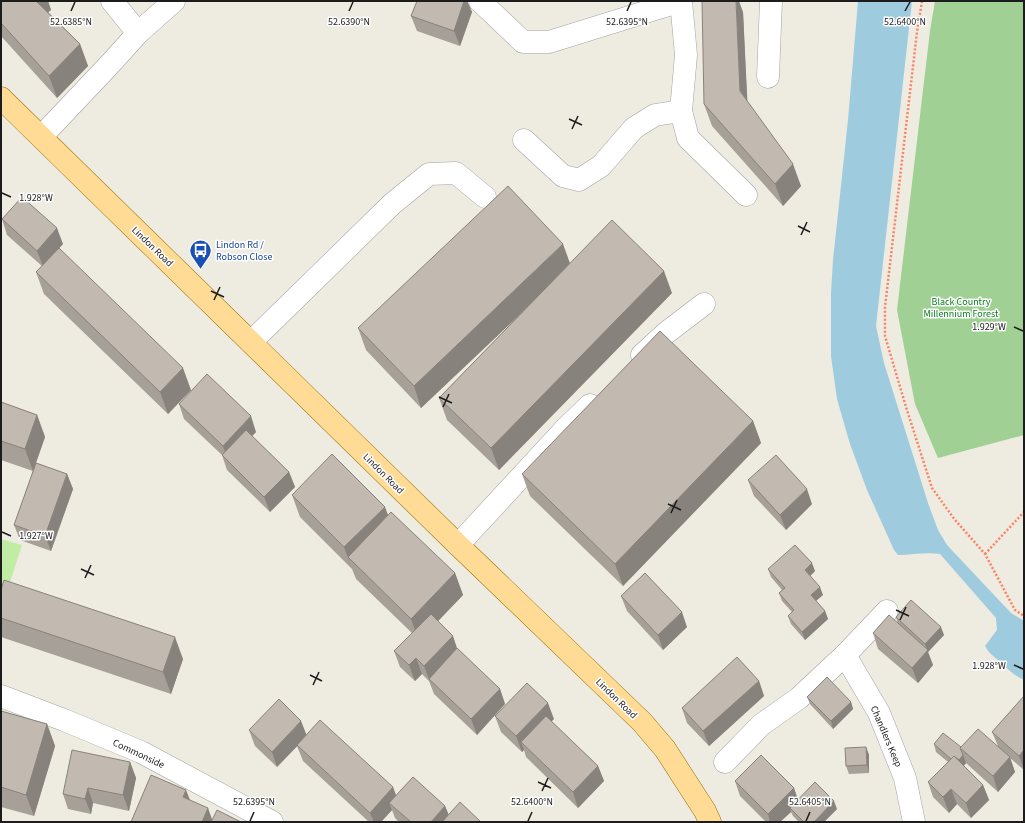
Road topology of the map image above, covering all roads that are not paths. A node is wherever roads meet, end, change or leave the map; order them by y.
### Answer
1 (112, 1) edge
2 (174, 1) edge
3 (480, 1) edge
4 (681, 1) edge
5 (771, 1) edge
6 (138, 33) junction
7 (768, 77) dead end
8 (1, 98) edge
9 (681, 111) junction
10 (41, 137) junction
11 (524, 140) dead end
12 (746, 195) dead end
13 (485, 197) dead end
14 (704, 304) dead end
15 (251, 342) junction
16 (628, 369) edge
17 (606, 390) edge
18 (458, 546) junction
19 (887, 611) dead end
20 (845, 655) junction
21 (1, 696) edge
22 (725, 762) dead end
23 (272, 822) edge
24 (710, 822) edge
25 (914, 822) edge

1 - 6 street
2 - 6 street
3 - 4 street
4 - 9 street
5 - 7 street
6 - 10 street
8 - 10 main road, Lindon Road
9 - 11 street
9 - 12 street
10 - 15 main road, Lindon Road
13 - 15 street
14 - 16 street
15 - 18 main road, Lindon Road
17 - 18 street
18 - 24 main road, Lindon Road
19 - 20 street
20 - 22 street
20 - 25 street, Chandlers Keep
21 - 23 street, Commonside

